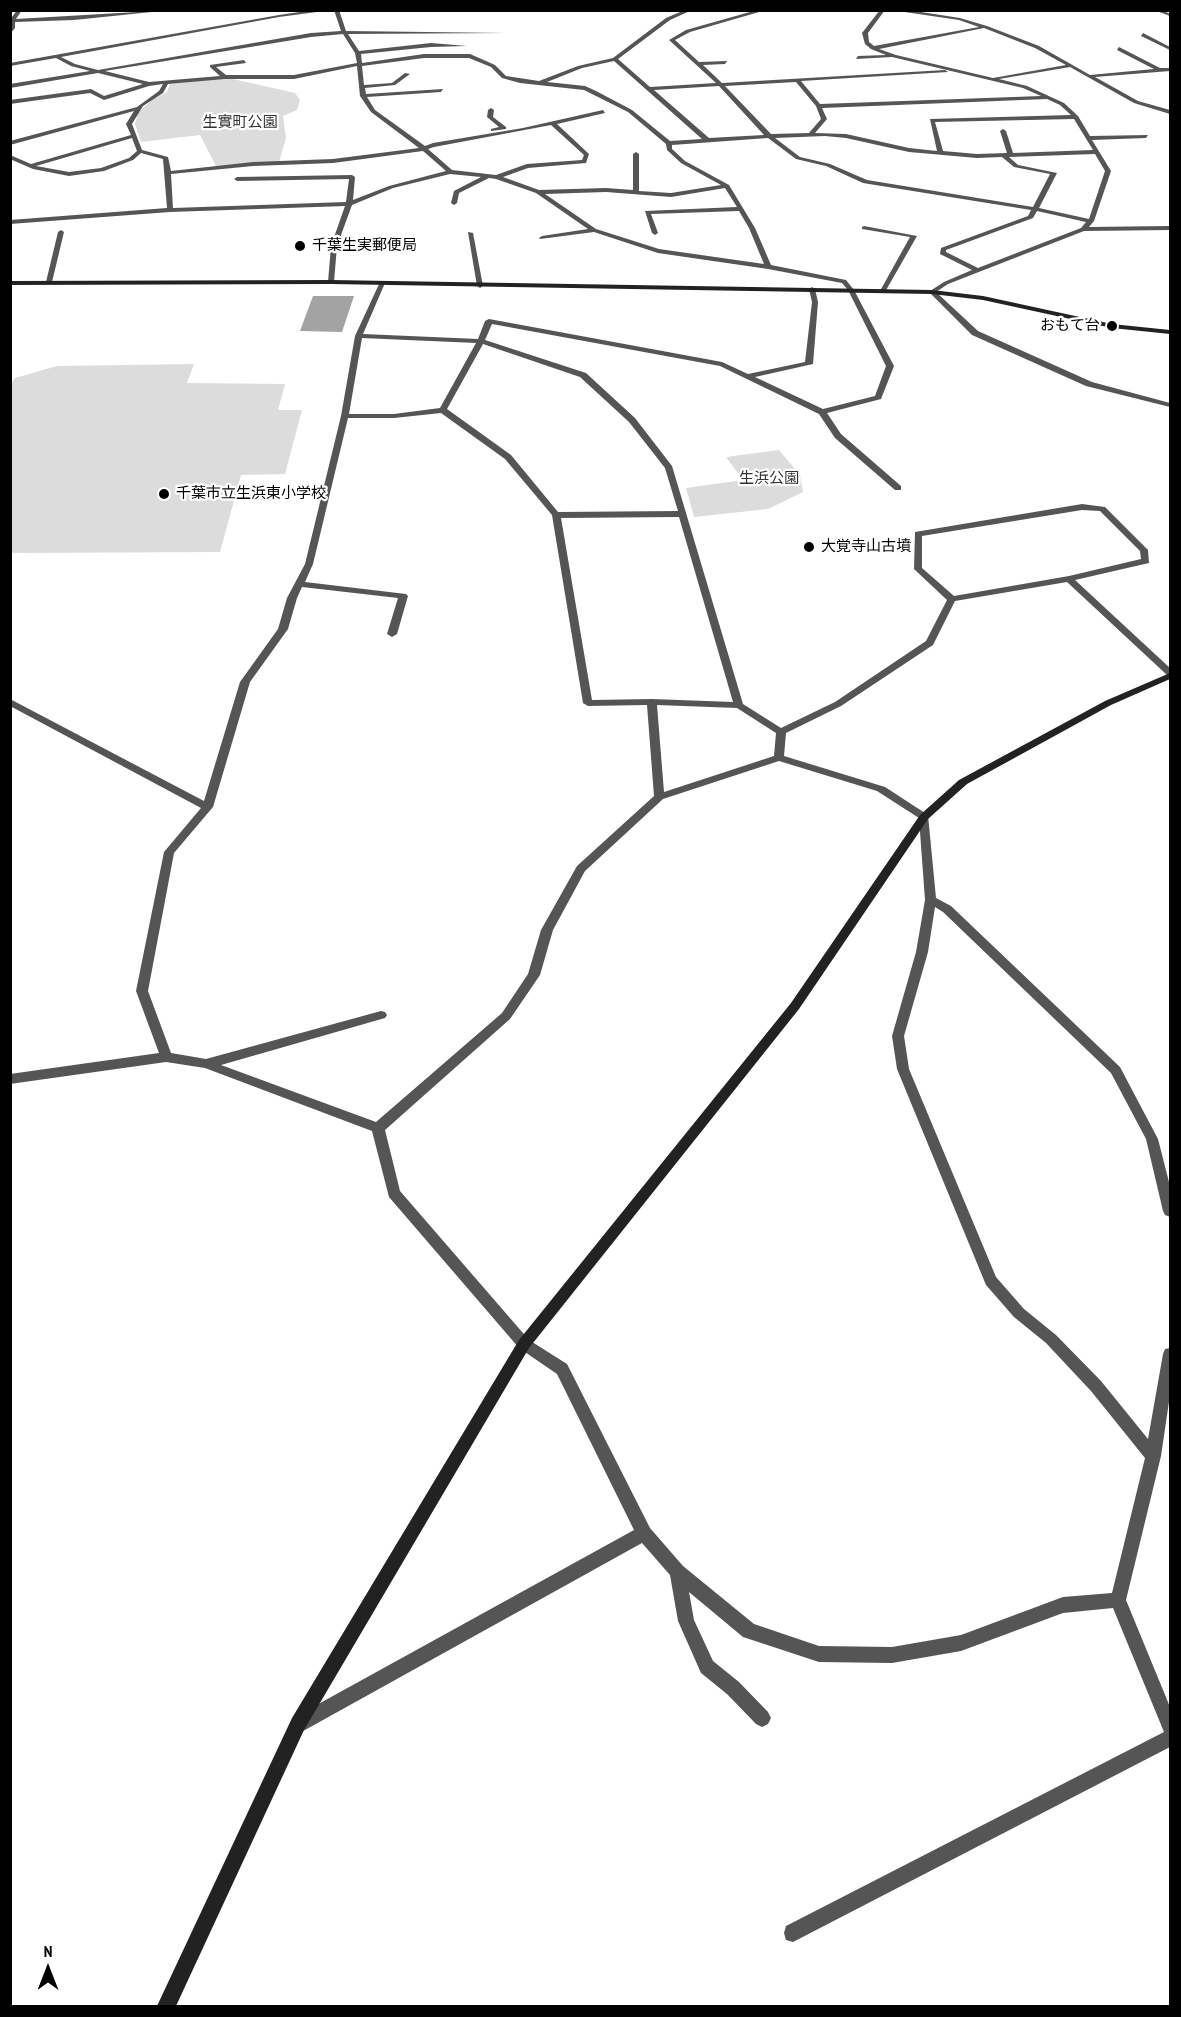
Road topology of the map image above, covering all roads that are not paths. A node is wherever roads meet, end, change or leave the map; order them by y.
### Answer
1 (20, 10) edge
2 (169, 10) edge
3 (330, 10) edge
4 (336, 10) edge
5 (690, 10) edge
6 (764, 10) edge
7 (883, 10) edge
8 (893, 10) edge
9 (1156, 10) edge
10 (1170, 15) edge
11 (12, 21) junction
12 (985, 27) junction
13 (344, 32) junction
14 (10, 33) edge
15 (433, 33) junction
16 (502, 33) dead end
17 (1143, 35) dead end
18 (161, 38) junction
19 (168, 42) dead end
20 (431, 45) junction
21 (464, 46) dead end
22 (873, 48) junction
23 (1119, 48) dead end
24 (1170, 49) edge
25 (358, 53) junction
26 (894, 56) junction
27 (59, 58) junction
28 (615, 58) junction
29 (858, 58) dead end
30 (244, 62) dead end
31 (725, 62) dead end
32 (699, 64) junction
33 (10, 65) edge
34 (358, 65) junction
35 (1069, 66) junction
36 (1170, 69) edge
37 (1159, 70) junction
38 (104, 71) junction
39 (958, 72) junction
40 (407, 74) dead end
41 (1091, 76) junction
42 (225, 77) junction
43 (992, 79) junction
44 (797, 80) junction
45 (166, 83) junction
46 (539, 83) junction
47 (149, 84) junction
48 (721, 85) junction
49 (10, 86) edge
50 (361, 87) junction
51 (650, 89) junction
52 (441, 90) dead end
53 (363, 96) junction
54 (1050, 98) junction
55 (10, 102) edge
56 (819, 106) junction
57 (139, 108) junction
58 (491, 110) dead end
59 (603, 112) dead end
60 (1170, 112) edge
61 (1076, 117) junction
62 (552, 124) junction
63 (1004, 131) dead end
64 (811, 134) junction
65 (133, 136) junction
66 (769, 136) junction
67 (1146, 136) dead end
68 (1089, 138) junction
69 (708, 141) junction
70 (10, 142) edge
71 (669, 143) junction
72 (418, 144) junction
73 (424, 149) junction
74 (140, 151) junction
75 (940, 152) junction
76 (1098, 152) junction
77 (636, 154) dead end
78 (1006, 154) junction
79 (10, 157) edge
80 (31, 166) junction
81 (450, 172) junction
82 (168, 173) junction
83 (489, 176) junction
84 (497, 177) junction
85 (237, 178) dead end
86 (727, 186) junction
87 (538, 192) junction
88 (636, 192) junction
89 (454, 203) dead end
90 (349, 204) junction
91 (741, 209) junction
92 (1036, 209) junction
93 (170, 210) junction
94 (1091, 221) junction
95 (10, 222) edge
96 (864, 228) dead end
97 (1170, 228) edge
98 (1083, 229) junction
99 (594, 230) junction
100 (61, 232) dead end
101 (470, 233) dead end
102 (656, 233) dead end
103 (542, 238) dead end
104 (768, 267) junction
105 (979, 271) junction
106 (49, 282) junction
107 (331, 282) junction
108 (10, 283) edge
109 (382, 283) junction
110 (480, 286) junction
111 (812, 290) junction
112 (851, 290) junction
113 (883, 291) junction
114 (932, 292) junction
115 (1170, 332) edge
116 (359, 336) junction
117 (481, 341) junction
118 (747, 376) junction
119 (1170, 405) edge
120 (444, 410) junction
121 (822, 412) junction
122 (345, 416) junction
123 (898, 488) dead end
124 (681, 514) junction
125 (556, 515) junction
126 (1068, 579) junction
127 (299, 584) junction
128 (952, 599) junction
129 (392, 634) dead end
130 (1170, 674) edge
131 (10, 702) edge
132 (652, 702) junction
133 (739, 705) junction
134 (781, 732) junction
135 (779, 758) junction
136 (659, 797) junction
137 (208, 807) junction
138 (924, 817) junction
139 (931, 900) junction
140 (381, 1015) dead end
141 (166, 1057) junction
142 (206, 1064) junction
143 (10, 1079) edge
144 (378, 1128) junction
145 (1170, 1211) edge
146 (524, 1344) junction
147 (1170, 1354) edge
148 (1153, 1456) junction
149 (644, 1533) junction
150 (677, 1572) junction
151 (1118, 1600) junction
152 (762, 1718) dead end
153 (298, 1724) junction
154 (1170, 1726) edge
155 (1170, 1737) edge
156 (793, 1933) dead end
157 (166, 2007) edge

1 - 11 street
2 - 11 street
3 - 18 street
4 - 13 street
5 - 28 street
6 - 32 street
7 - 22 street
8 - 12 street
9 - 10 street
11 - 14 street
12 - 22 street
12 - 35 street
13 - 15 street
13 - 25 street
13 - 38 street
15 - 16 street
15 - 20 street
17 - 24 street
18 - 19 street
18 - 27 street
20 - 21 street
20 - 25 street
22 - 26 street
23 - 37 street
25 - 34 street
26 - 29 street
26 - 39 street
27 - 33 street
27 - 38 street
28 - 46 street
28 - 51 street
30 - 42 street
31 - 32 street
32 - 48 street
34 - 42 street
34 - 46 street
34 - 50 street
35 - 41 street
35 - 43 street
36 - 37 street
37 - 41 street
38 - 47 street
38 - 49 street
39 - 43 street
39 - 44 street
40 - 50 street
41 - 60 street
42 - 45 street
43 - 54 street
44 - 48 street
44 - 56 street
45 - 47 street
45 - 57 street
46 - 71 street
47 - 55 street
48 - 51 street
48 - 66 street
50 - 53 street
51 - 69 street
52 - 53 street
53 - 72 street
54 - 56 street
54 - 61 street
56 - 64 street
57 - 65 street
57 - 70 street
58 - 72 street
59 - 62 street
61 - 68 street
61 - 75 street
62 - 73 street
62 - 84 street
63 - 78 street
64 - 66 street
64 - 75 street
65 - 74 street
65 - 80 street
66 - 69 street
66 - 92 street
67 - 68 street
68 - 76 street
69 - 71 street
71 - 86 street
72 - 73 street
73 - 81 street
73 - 82 street
74 - 80 street
74 - 82 street
75 - 78 street
76 - 78 street
76 - 94 street
77 - 88 street
78 - 92 street
79 - 80 street
81 - 83 street
81 - 90 street
82 - 93 street
83 - 84 street
83 - 89 street
84 - 87 street
85 - 90 street
86 - 88 street
86 - 91 street
87 - 88 street
87 - 99 street
90 - 93 street
90 - 107 street
91 - 102 street
91 - 104 street
92 - 94 street
92 - 105 street
93 - 95 street
94 - 98 street
96 - 113 street
97 - 98 street
98 - 105 street
99 - 103 street
99 - 104 street
100 - 106 street
101 - 110 street
104 - 112 street
105 - 114 street
106 - 107 street
106 - 108 street
107 - 109 street
109 - 110 street
109 - 116 street
110 - 111 street
111 - 112 street
111 - 118 street
112 - 113 street
112 - 121 street
113 - 114 street
114 - 115 street
114 - 119 street
116 - 117 street
116 - 122 street
117 - 118 street
117 - 120 street
117 - 124 street
118 - 121 street
120 - 122 street
120 - 125 street
121 - 123 street
122 - 127 street
124 - 125 street
124 - 133 street
125 - 132 street
126 - 128 street
126 - 128 street
126 - 130 street
127 - 129 street
127 - 137 street
128 - 134 street
130 - 138 street
131 - 137 street
132 - 133 street
132 - 136 street
133 - 134 street
134 - 135 street
135 - 136 street
135 - 138 street
136 - 144 street
137 - 141 street
138 - 139 street
138 - 146 street
139 - 145 street
139 - 148 street
140 - 142 street
141 - 142 street
141 - 143 street
142 - 144 street
144 - 146 street
146 - 149 street
146 - 153 street
147 - 148 street
148 - 151 street
149 - 150 street
149 - 153 street
150 - 151 street
150 - 152 street
151 - 154 street
153 - 157 street
155 - 156 street

